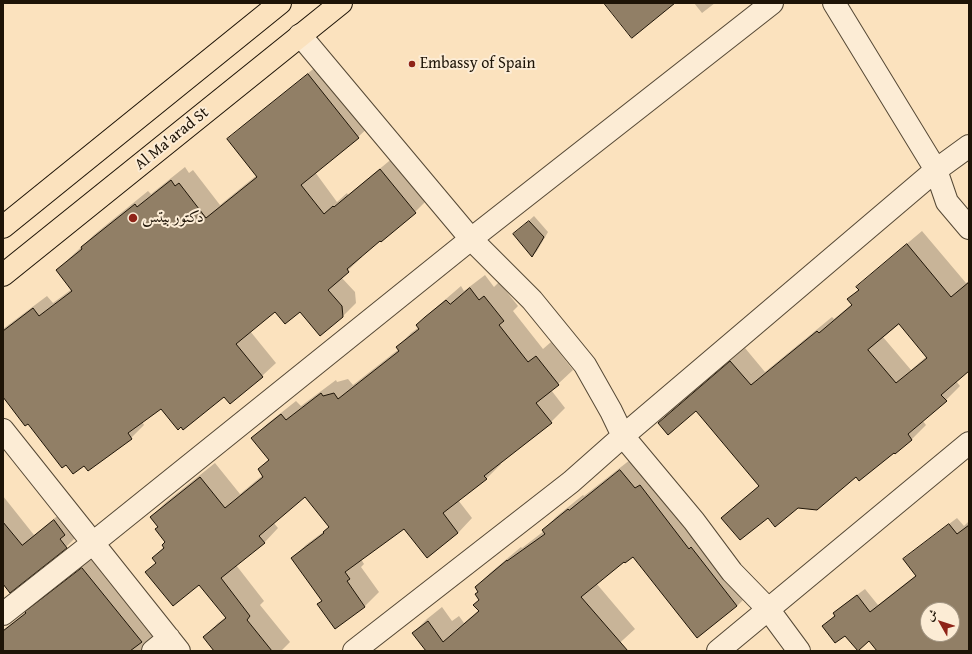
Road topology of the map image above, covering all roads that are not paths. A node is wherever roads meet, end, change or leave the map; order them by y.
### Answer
1 (280, 3) edge
2 (341, 3) edge
3 (772, 3) edge
4 (834, 3) edge
5 (300, 36) junction
6 (969, 146) edge
7 (936, 170) junction
8 (3, 227) edge
9 (969, 228) edge
10 (471, 239) junction
11 (3, 274) edge
12 (623, 436) junction
13 (969, 442) edge
14 (7, 445) edge
15 (93, 543) junction
16 (768, 609) junction
17 (3, 614) edge
18 (167, 647) edge
19 (354, 651) edge
20 (718, 651) edge
21 (799, 651) edge

1 - 8 main road
2 - 5 main road, Al Ma'arad St
3 - 10 street
4 - 7 street
5 - 10 street
5 - 11 main road, Al Ma'arad St
6 - 7 street
7 - 9 street
7 - 12 street
10 - 12 street
10 - 15 street
12 - 16 street
12 - 19 street
13 - 16 street
14 - 15 street
15 - 17 street
15 - 18 street
16 - 20 street
16 - 21 street

